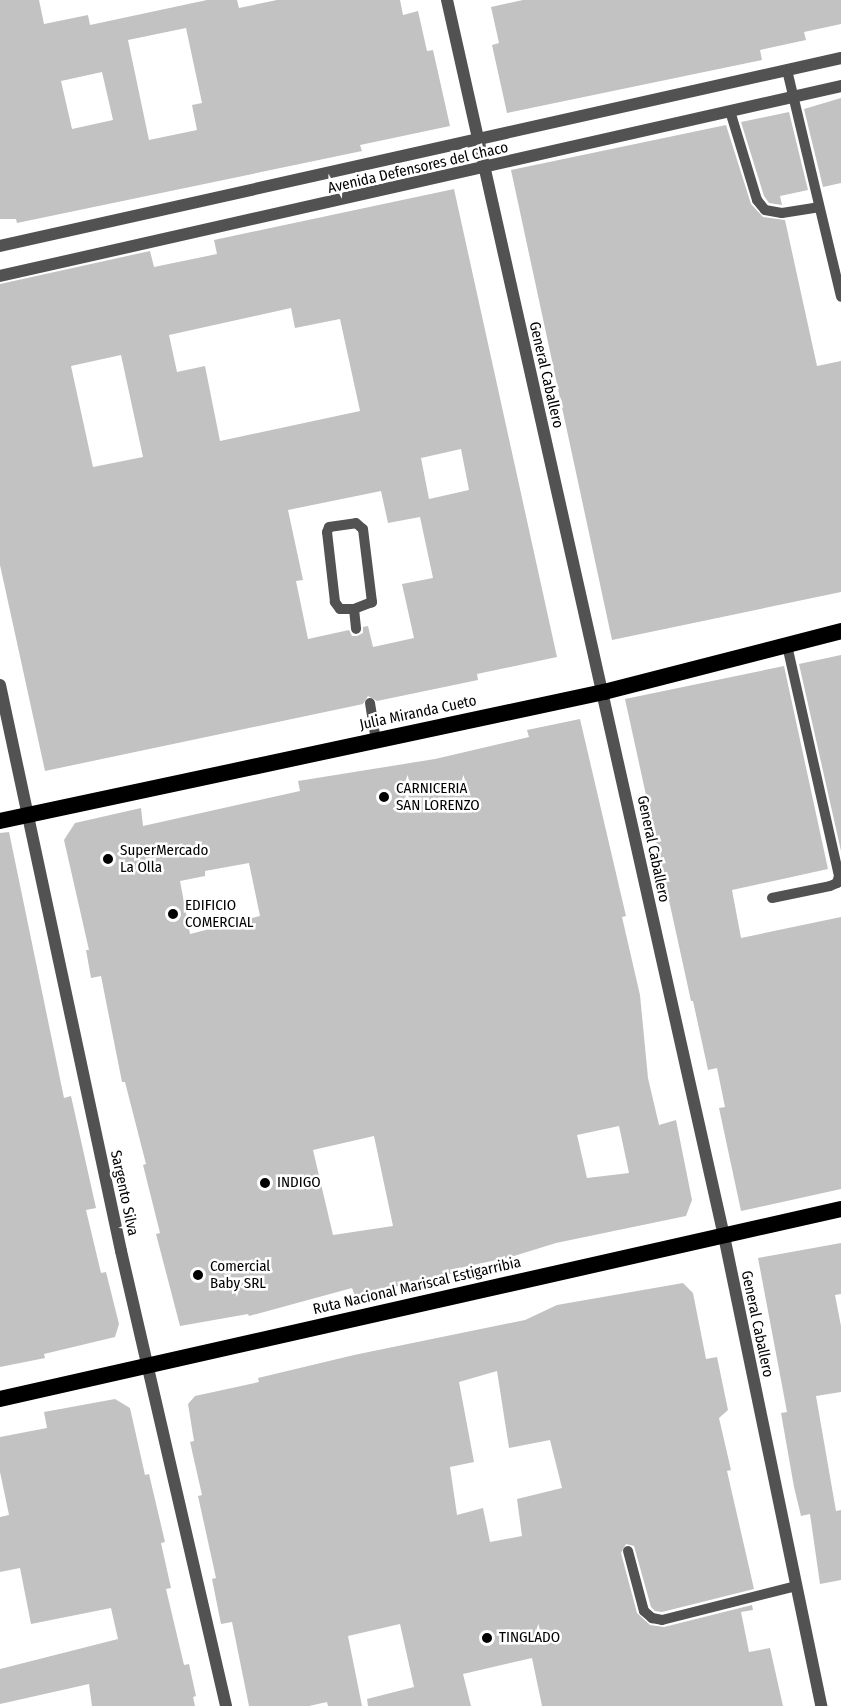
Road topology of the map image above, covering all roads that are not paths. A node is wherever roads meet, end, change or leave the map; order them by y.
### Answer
1 (447, 0) edge
2 (841, 58) edge
3 (787, 70) junction
4 (841, 86) edge
5 (792, 97) junction
6 (730, 111) junction
7 (477, 139) junction
8 (484, 169) junction
9 (819, 207) junction
10 (0, 246) edge
11 (0, 276) edge
12 (841, 297) edge
13 (354, 609) junction
14 (356, 628) dead end
15 (841, 632) edge
16 (787, 645) junction
17 (0, 685) edge
18 (604, 692) junction
19 (370, 703) dead end
20 (376, 741) junction
21 (26, 815) junction
22 (0, 821) edge
23 (772, 898) dead end
24 (841, 1209) edge
25 (724, 1236) junction
26 (147, 1365) junction
27 (0, 1399) edge
28 (628, 1551) dead end
29 (796, 1586) junction
30 (226, 1706) edge
31 (821, 1706) edge

1 - 7 street, General Caballero
2 - 3 street, Avenida Defensores del Chaco
3 - 5 lane
3 - 7 street, Avenida Defensores del Chaco
4 - 5 street, Avenida Defensores del Chaco
5 - 6 street, Avenida Defensores del Chaco
5 - 9 lane
6 - 8 street, Avenida Defensores del Chaco
6 - 9 lane
7 - 8 street, General Caballero
7 - 10 street, Avenida Defensores del Chaco
8 - 11 street, Avenida Defensores del Chaco
8 - 18 street, General Caballero
9 - 12 lane
13 - 13 lane
13 - 14 lane
15 - 16 highway, Julia Miranda Cueto
16 - 18 highway, Julia Miranda Cueto
16 - 23 lane
17 - 21 street, Sargento Silva
18 - 20 highway, Julia Miranda Cueto
18 - 25 street, General Caballero
19 - 20 lane
20 - 21 highway, Julia Miranda Cueto
21 - 22 highway, Julia Miranda Cueto
21 - 26 street, Sargento Silva
24 - 25 highway, Ruta Nacional Mariscal Estigarribia
25 - 26 highway, Ruta Nacional Mariscal Estigarribia
25 - 29 street, General Caballero
26 - 27 highway, Ruta Nacional Mariscal Estigarribia
26 - 30 street, Sargento Silva
28 - 29 lane
29 - 31 street, General Caballero

